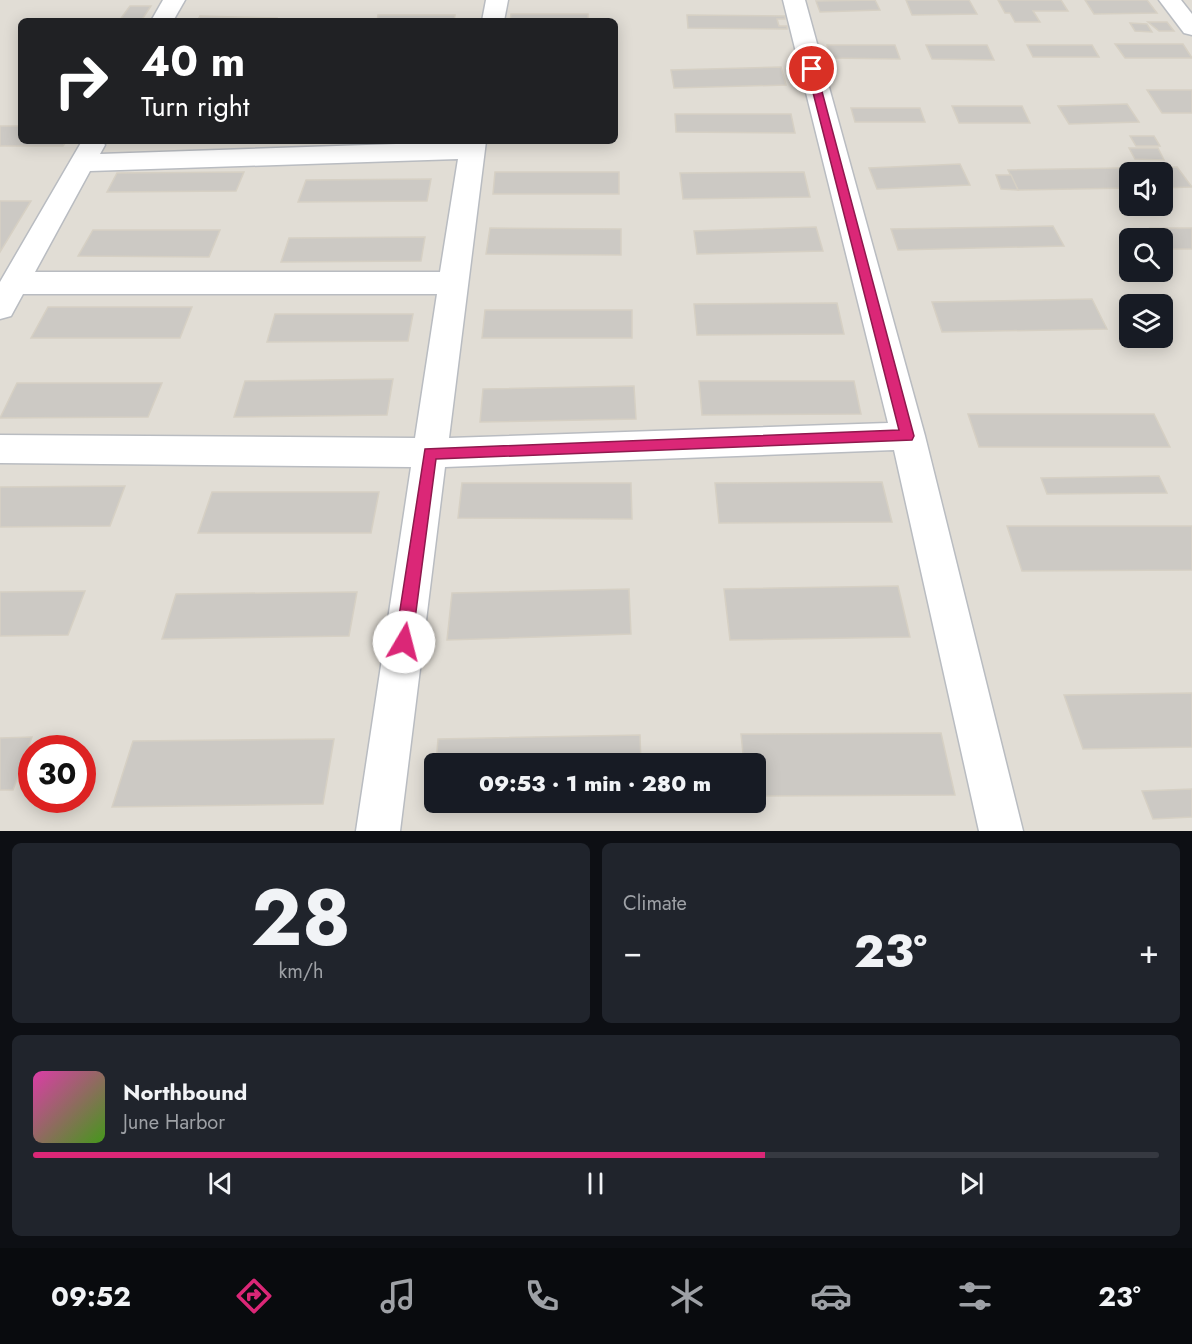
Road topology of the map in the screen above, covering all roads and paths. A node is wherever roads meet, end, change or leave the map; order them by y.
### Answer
1 (174, 0) edge
2 (497, 0) edge
3 (794, 0) edge
4 (1170, 0) edge
5 (164, 18) edge
6 (494, 18) edge
7 (1192, 28) edge
8 (473, 146) edge
9 (88, 152) edge
10 (14, 283) junction
11 (453, 283) junction
12 (0, 308) edge
13 (908, 436) junction
14 (0, 449) edge
15 (430, 453) junction
16 (378, 831) edge
17 (1001, 831) edge

1 - 5 street
2 - 6 street
3 - 13 street
4 - 7 street
8 - 9 street
8 - 11 street
9 - 10 street
10 - 11 street
10 - 12 street
11 - 15 street
13 - 15 street
13 - 17 street
14 - 15 street
15 - 16 street

